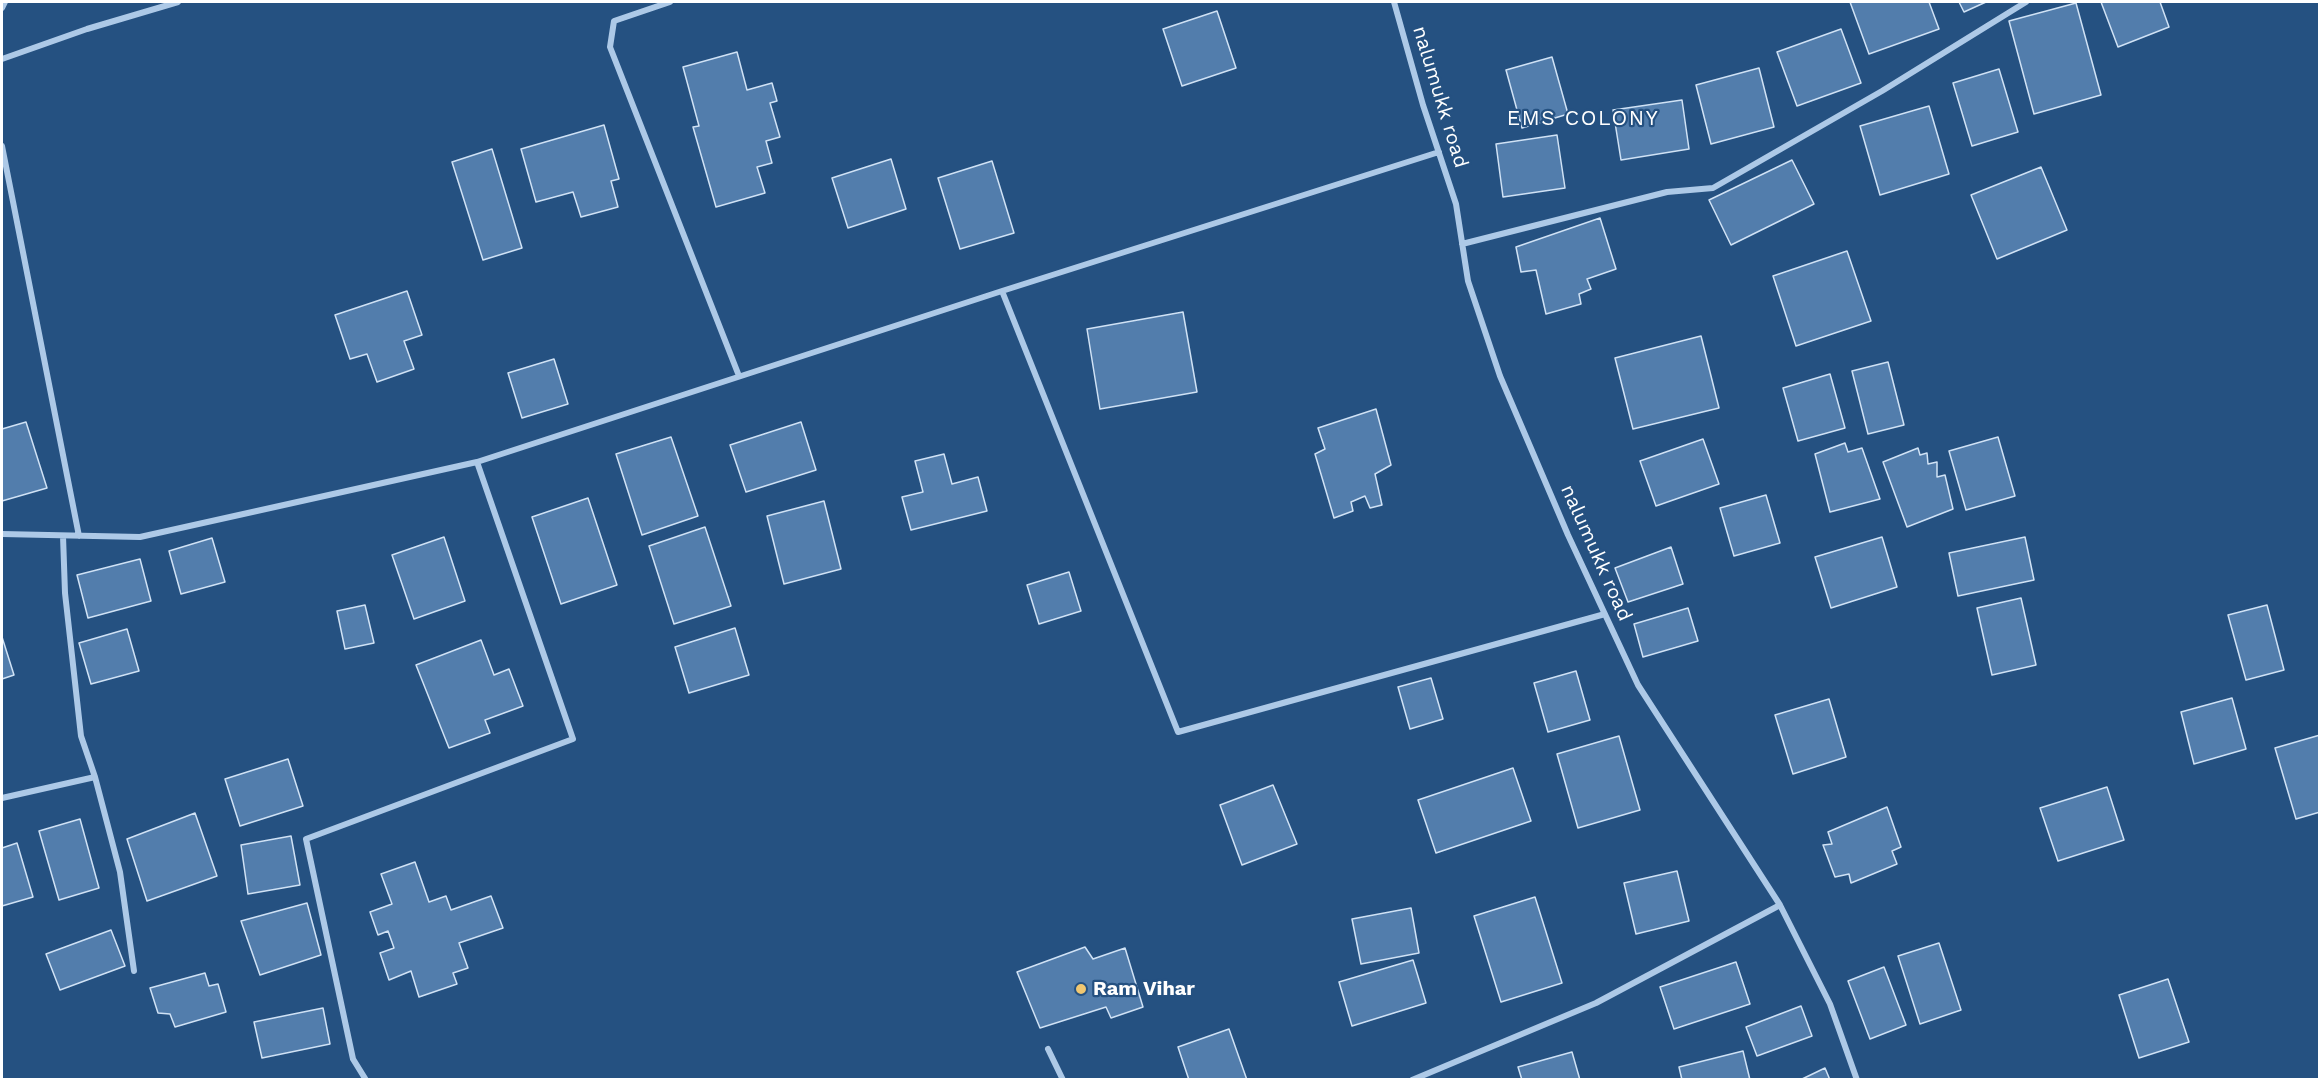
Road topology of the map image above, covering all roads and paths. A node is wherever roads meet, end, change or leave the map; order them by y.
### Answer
1 (5, 2) edge
2 (178, 2) edge
3 (670, 2) edge
4 (1394, 2) edge
5 (2026, 2) edge
6 (2, 8) edge
7 (2, 59) edge
8 (2, 146) edge
9 (1438, 152) junction
10 (1462, 244) junction
11 (1002, 291) junction
12 (739, 376) junction
13 (477, 462) junction
14 (2, 534) edge
15 (63, 536) junction
16 (78, 536) junction
17 (1605, 614) junction
18 (95, 777) junction
19 (2, 798) edge
20 (1780, 905) junction
21 (134, 971) dead end
22 (1048, 1049) dead end
23 (366, 1080) edge
24 (1063, 1080) edge
25 (1412, 1080) edge
26 (1857, 1080) edge

1 - 6 street
2 - 7 street
3 - 12 street
4 - 9 street, nalumukk road
5 - 10 street
8 - 16 street
9 - 10 street, nalumukk road
9 - 11 street
10 - 17 street, nalumukk road
11 - 12 street
11 - 17 street
12 - 13 street
13 - 16 street
13 - 23 street
14 - 15 street
15 - 16 street
15 - 18 street
17 - 20 street, nalumukk road
18 - 19 street
18 - 21 street
20 - 25 street
20 - 26 street, nalumukk road
22 - 24 street

